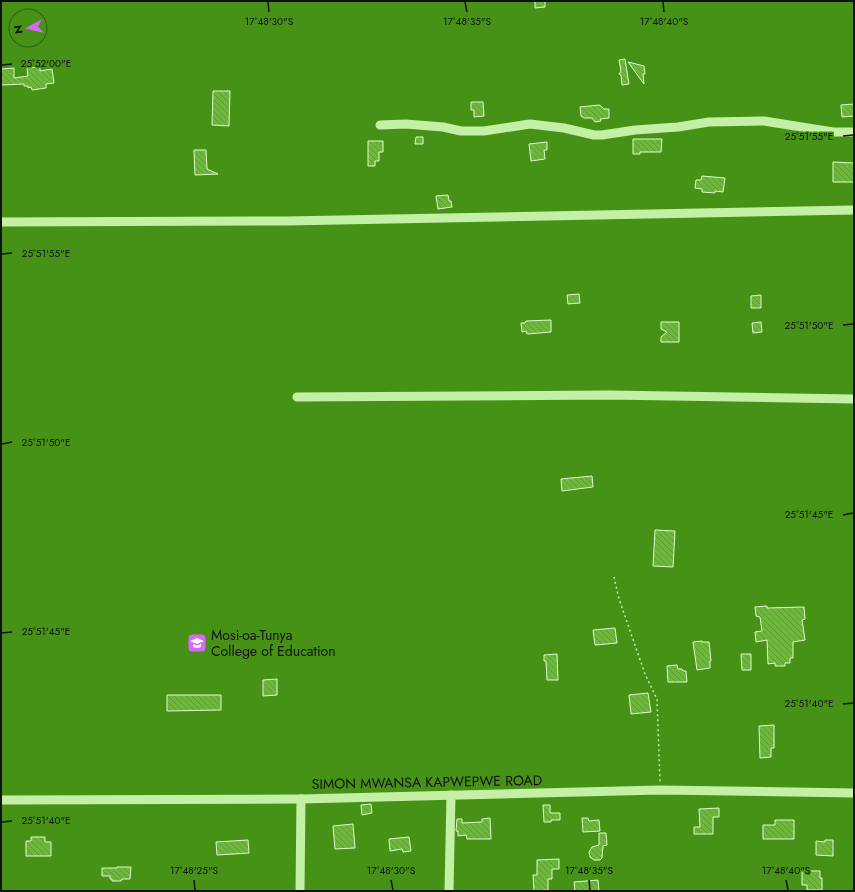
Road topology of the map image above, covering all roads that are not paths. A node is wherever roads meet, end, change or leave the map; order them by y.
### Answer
1 (380, 125) dead end
2 (854, 132) edge
3 (854, 210) edge
4 (1, 222) edge
5 (297, 397) dead end
6 (854, 399) edge
7 (854, 793) edge
8 (451, 795) junction
9 (301, 799) junction
10 (1, 800) edge
11 (300, 891) edge
12 (449, 891) edge

1 - 2 street
3 - 4 street
5 - 6 street
7 - 8 street, SIMON MWANSA KAPWEPWE ROAD
8 - 9 street, SIMON MWANSA KAPWEPWE ROAD
8 - 12 street
9 - 10 street, SIMON MWANSA KAPWEPWE ROAD
9 - 11 street

